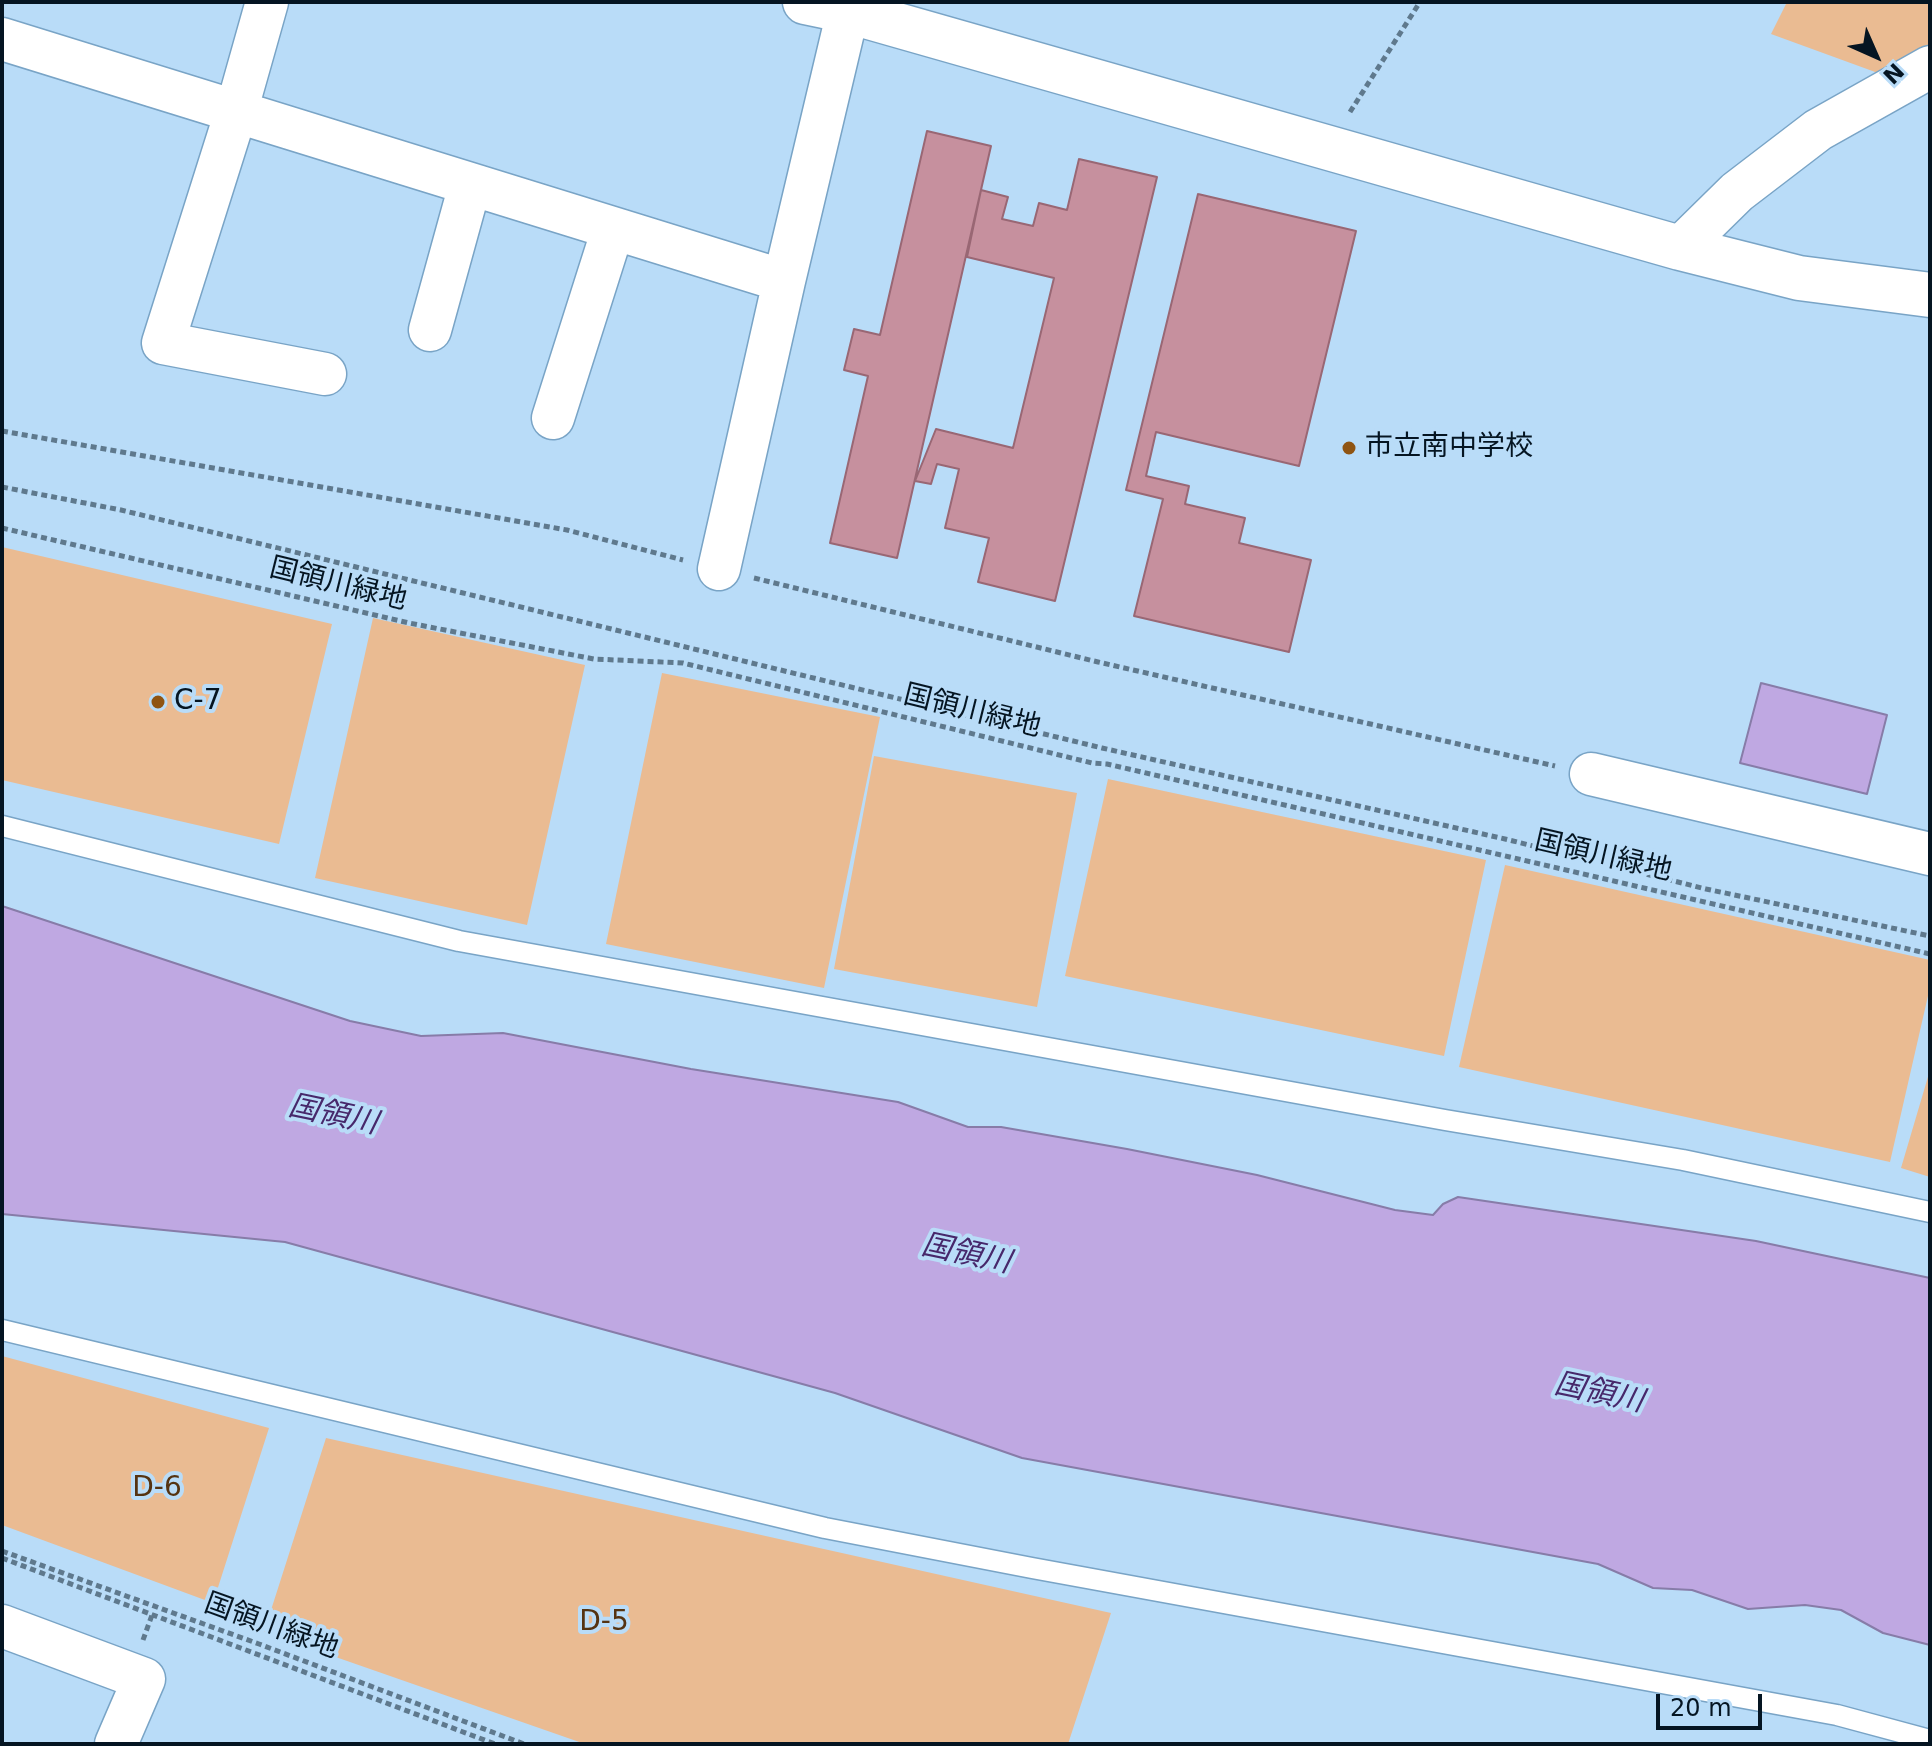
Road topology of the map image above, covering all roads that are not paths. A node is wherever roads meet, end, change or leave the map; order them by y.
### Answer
1 (267, 2) edge
2 (805, 2) edge
3 (850, 6) edge
4 (2, 39) edge
5 (1930, 67) edge
6 (236, 112) junction
7 (470, 185) junction
8 (613, 229) junction
9 (1680, 248) junction
10 (784, 281) junction
11 (1930, 295) edge
12 (430, 330) dead end
13 (325, 374) dead end
14 (553, 418) dead end
15 (719, 569) road end
16 (1591, 774) road end
17 (2, 826) edge
18 (1930, 854) edge
19 (1930, 1212) edge
20 (2, 1330) edge
21 (2, 1626) edge
22 (1930, 1740) edge
23 (116, 1744) edge

1 - 6 street
2 - 3 street
3 - 9 street
3 - 10 street
4 - 6 street
5 - 9 street
6 - 7 street
6 - 13 street
7 - 8 street
7 - 12 street
8 - 10 street
8 - 14 street
9 - 11 street
10 - 15 street
16 - 18 street
17 - 19 lane
20 - 22 lane
21 - 23 street

